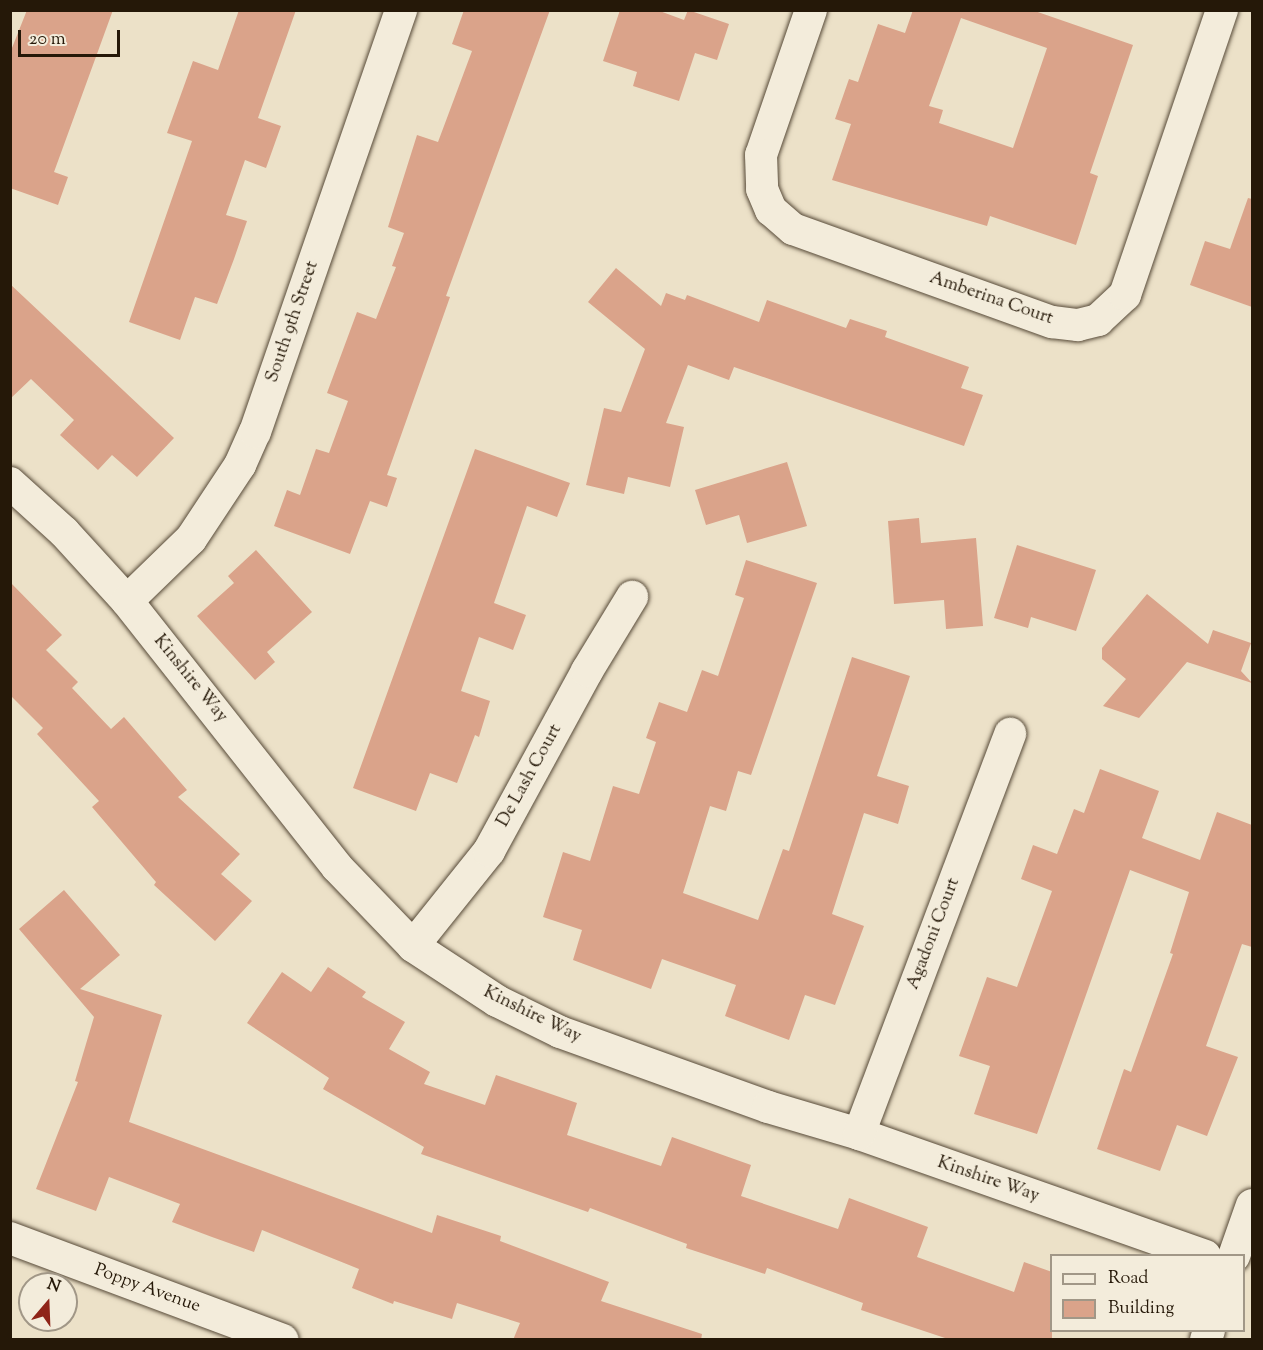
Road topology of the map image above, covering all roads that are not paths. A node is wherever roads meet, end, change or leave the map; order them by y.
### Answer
1 (401, 10) edge
2 (811, 10) edge
3 (1222, 10) edge
4 (10, 483) edge
5 (632, 597) dead end
6 (127, 601) junction
7 (1010, 734) dead end
8 (413, 946) junction
9 (859, 1134) junction
10 (1252, 1205) edge
11 (10, 1238) edge
12 (1199, 1254) edge
13 (1235, 1254) edge
14 (284, 1340) edge

1 - 6 street, South 9th Street
2 - 3 street, Amberina Court
4 - 6 street, Kinshire Way
5 - 8 street, De Lash Court
6 - 8 street, Kinshire Way
7 - 9 street, Agadoni Court
8 - 9 street, Kinshire Way
9 - 12 street, Kinshire Way
10 - 13 street
11 - 14 street, Poppy Avenue

